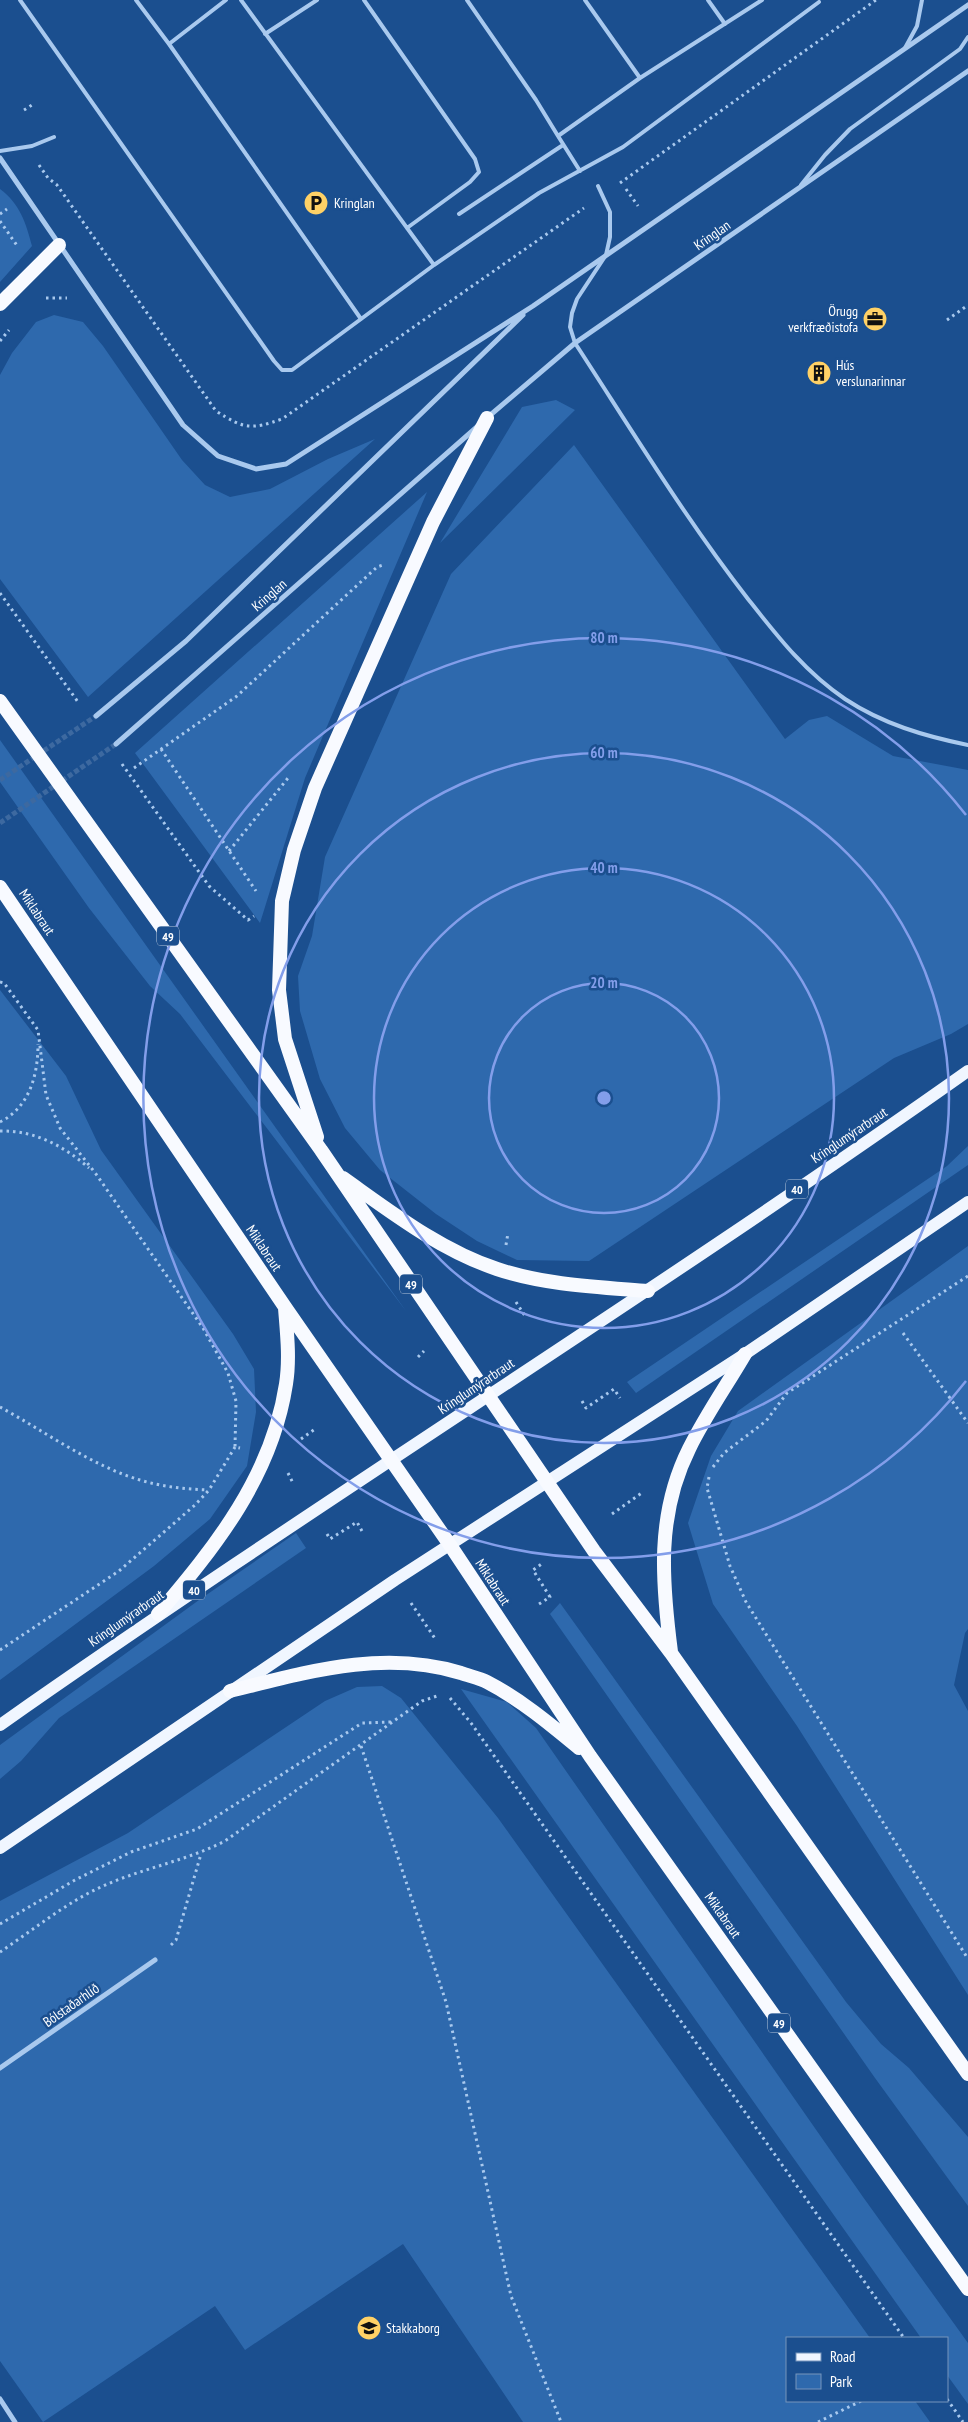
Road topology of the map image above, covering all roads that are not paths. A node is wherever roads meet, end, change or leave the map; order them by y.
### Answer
1 (20, 0) edge
2 (136, 0) edge
3 (226, 0) edge
4 (241, 0) edge
5 (317, 0) edge
6 (364, 0) edge
7 (467, 0) edge
8 (585, 0) edge
9 (708, 0) edge
10 (762, 0) edge
11 (922, 0) edge
12 (819, 2) dead end
13 (968, 5) edge
14 (724, 24) junction
15 (265, 34) junction
16 (968, 37) edge
17 (169, 44) junction
18 (905, 48) junction
19 (968, 71) edge
20 (640, 78) junction
21 (558, 136) junction
22 (54, 137) dead end
23 (563, 145) junction
24 (0, 151) edge
25 (0, 158) edge
26 (580, 170) junction
27 (598, 186) dead end
28 (798, 188) junction
29 (459, 214) dead end
30 (407, 228) junction
31 (58, 245) junction
32 (606, 255) junction
33 (434, 265) junction
34 (0, 304) edge
35 (533, 306) junction
36 (361, 319) junction
37 (575, 343) junction
38 (486, 418) junction
39 (0, 701) edge
40 (96, 716) tunnel mouth
41 (116, 744) tunnel mouth
42 (968, 744) edge
43 (0, 887) edge
44 (968, 1071) edge
45 (320, 1150) junction
46 (335, 1171) junction
47 (968, 1202) edge
48 (648, 1291) junction
49 (285, 1307) junction
50 (745, 1354) junction
51 (488, 1396) junction
52 (392, 1460) junction
53 (547, 1482) junction
54 (450, 1545) junction
55 (158, 1614) junction
56 (671, 1653) junction
57 (230, 1691) junction
58 (0, 1725) edge
59 (590, 1756) junction
60 (0, 1848) edge
61 (155, 1960) road end
62 (0, 2068) edge
63 (968, 2074) edge
64 (968, 2289) edge
65 (0, 2399) edge
66 (15, 2422) edge

1 - 36 lane
2 - 17 lane
3 - 17 lane
4 - 15 lane
5 - 15 lane
6 - 30 lane
7 - 21 lane
8 - 20 lane
9 - 14 lane
10 - 14 lane
11 - 18 lane
12 - 26 lane
13 - 18 street, Kringlan
14 - 20 lane
15 - 30 lane
16 - 28 lane
17 - 36 lane
18 - 32 street, Kringlan
19 - 28 street, Kringlan
20 - 21 lane
21 - 23 lane
22 - 24 lane
23 - 26 lane
23 - 29 lane
25 - 31 street, Kringlan
26 - 33 lane
27 - 32 lane
28 - 37 street, Kringlan
30 - 33 lane
31 - 34 highway
31 - 35 street, Kringlan
32 - 35 street, Kringlan
32 - 37 lane
33 - 36 lane
35 - 40 street, Kringlan
37 - 38 street, Kringlan
37 - 42 lane
38 - 41 street, Kringlan
38 - 45 highway
39 - 45 highway, 49
43 - 49 highway, Miklabraut / 49
44 - 48 main road, Kringlumýrarbraut / 40
45 - 46 highway, 49
46 - 48 highway
46 - 51 highway, 49
47 - 50 main road
48 - 51 main road, Kringlumýrarbraut / 40
49 - 52 highway, Miklabraut / 49
49 - 55 highway
50 - 53 main road
50 - 56 highway
51 - 52 main road, Kringlumýrarbraut / 40
51 - 53 highway, 49
52 - 54 highway, Miklabraut / 49
52 - 55 main road, Kringlumýrarbraut / 40
53 - 54 main road
53 - 56 highway, 49
54 - 57 main road
54 - 59 highway, Miklabraut / 49
55 - 58 main road, Kringlumýrarbraut / 40
56 - 63 highway, 49
57 - 59 highway
57 - 60 main road
59 - 64 highway, Miklabraut / 49
61 - 62 street, Bólstaðarhlíð
65 - 66 street

